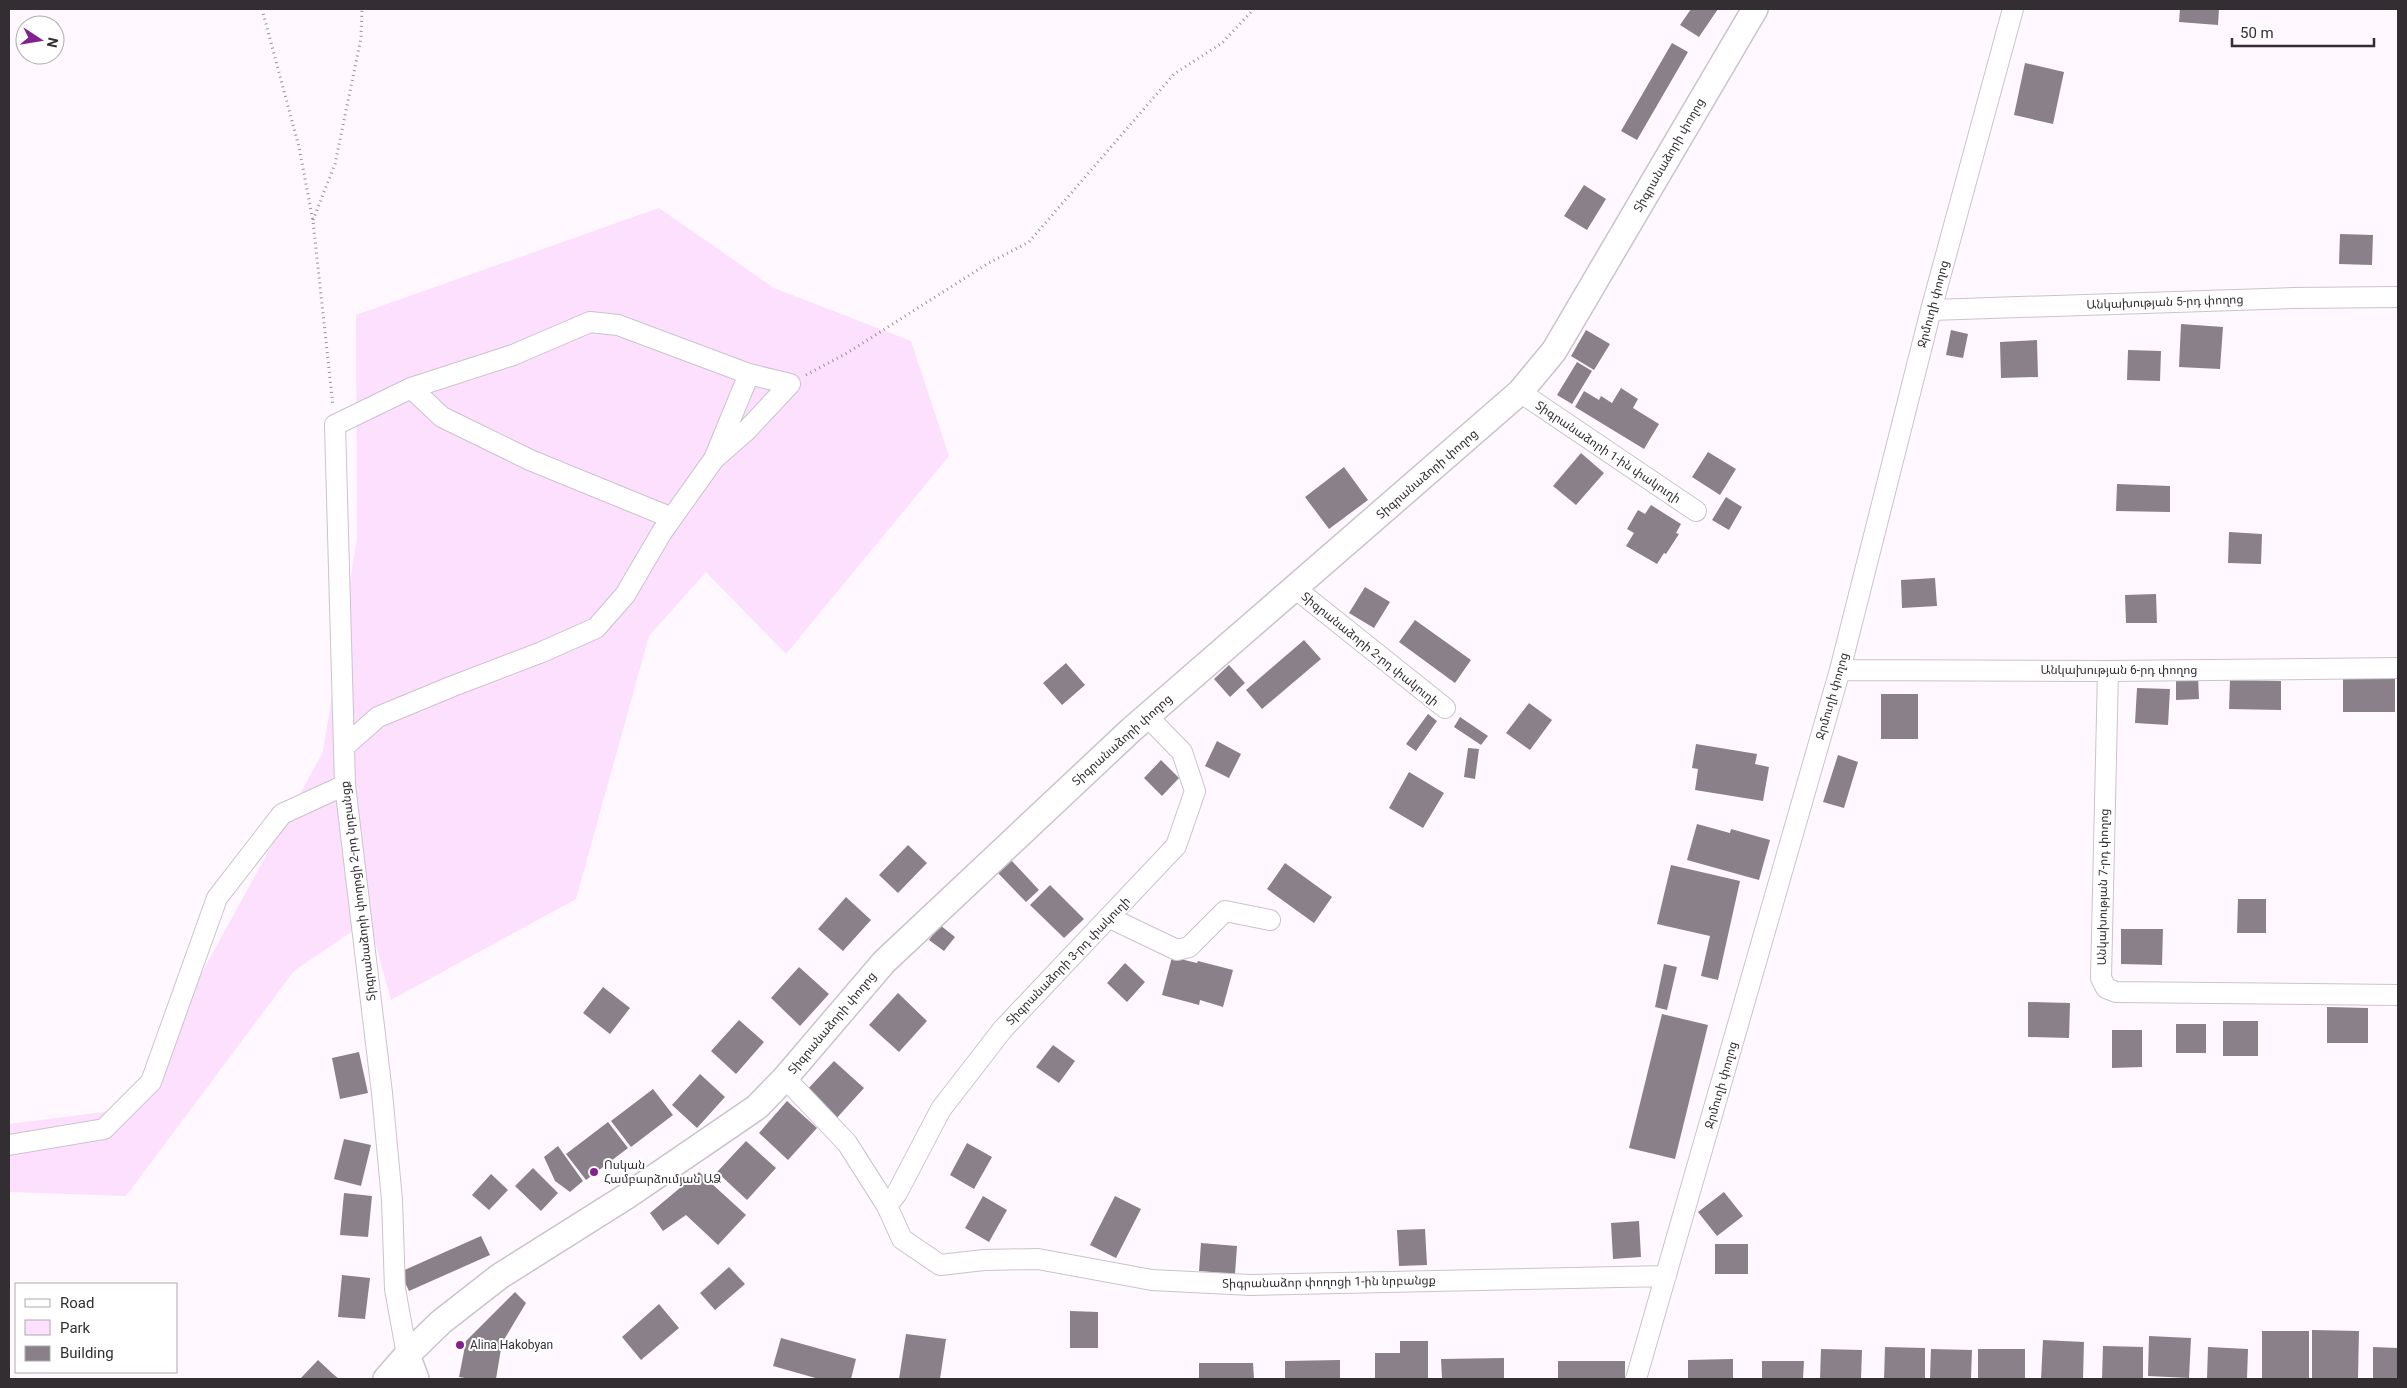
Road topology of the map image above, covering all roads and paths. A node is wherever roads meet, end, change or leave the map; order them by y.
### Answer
1 (262, 9) edge
2 (362, 9) edge
3 (1254, 9) edge
4 (1755, 9) edge
5 (2013, 9) edge
6 (313, 221) junction
7 (2398, 297) edge
8 (1931, 310) junction
9 (749, 374) junction
10 (790, 384) junction
11 (411, 388) junction
12 (1520, 392) junction
13 (335, 425) junction
14 (714, 459) junction
15 (1696, 512) dead end
16 (672, 518) junction
17 (1296, 590) junction
18 (2398, 668) edge
19 (1840, 670) junction
20 (2108, 671) junction
21 (1445, 708) dead end
22 (1147, 716) junction
23 (345, 746) junction
24 (345, 785) junction
25 (1110, 918) junction
26 (1270, 920) dead end
27 (2398, 995) edge
28 (785, 1078) junction
29 (9, 1145) edge
30 (888, 1206) junction
31 (1666, 1276) junction
32 (407, 1355) junction
33 (386, 1379) edge
34 (416, 1379) edge
35 (1636, 1379) edge

1 - 6 path
2 - 6 path
3 - 10 path
4 - 12 main road, Տիգրանաձորի փողոց
5 - 8 street, Ջրմուղի փողոց
6 - 13 path
7 - 8 street, Անկախության 5-րդ փողոց
8 - 19 street, Ջրմուղի փողոց
9 - 10 street
9 - 11 street
9 - 14 street
10 - 14 street
11 - 13 street
11 - 16 street
12 - 15 street, Տիգրանաձորի 1-ին փակուղի
12 - 17 main road, Տիգրանաձորի փողոց
13 - 23 street, Տիգրանաձորի փողոցի 2-րդ նրբանցք
14 - 16 street
16 - 23 street
17 - 21 street, Տիգրանաձորի 2-րդ փակուղի
17 - 22 main road, Տիգրանաձորի փողոց
18 - 20 street, Անկախության 6-րդ փողոց
19 - 20 street, Անկախության 6-րդ փողոց
19 - 31 street, Ջրմուղի փողոց
20 - 27 street, Անկախության 7-րդ փողոց
22 - 25 street, Տիգրանաձորի 3-րդ փակուղի
22 - 28 main road, Տիգրանաձորի փողոց
23 - 24 street, Տիգրանաձորի փողոցի 2-րդ նրբանցք
24 - 29 street
24 - 32 street, Տիգրանաձորի փողոցի 2-րդ նրբանցք
25 - 26 street
25 - 30 street, Տիգրանաձորի 3-րդ փակուղի
28 - 30 street, Տիգրանաձոր փողոցի 1-ին նրբանցք
28 - 32 main road, Տիգրանաձորի փողոց
30 - 31 street, Տիգրանաձոր փողոցի 1-ին նրբանցք
31 - 35 street, Ջրմուղի փողոց
32 - 33 main road, Տիգրանաձորի փողոց
32 - 34 main road

